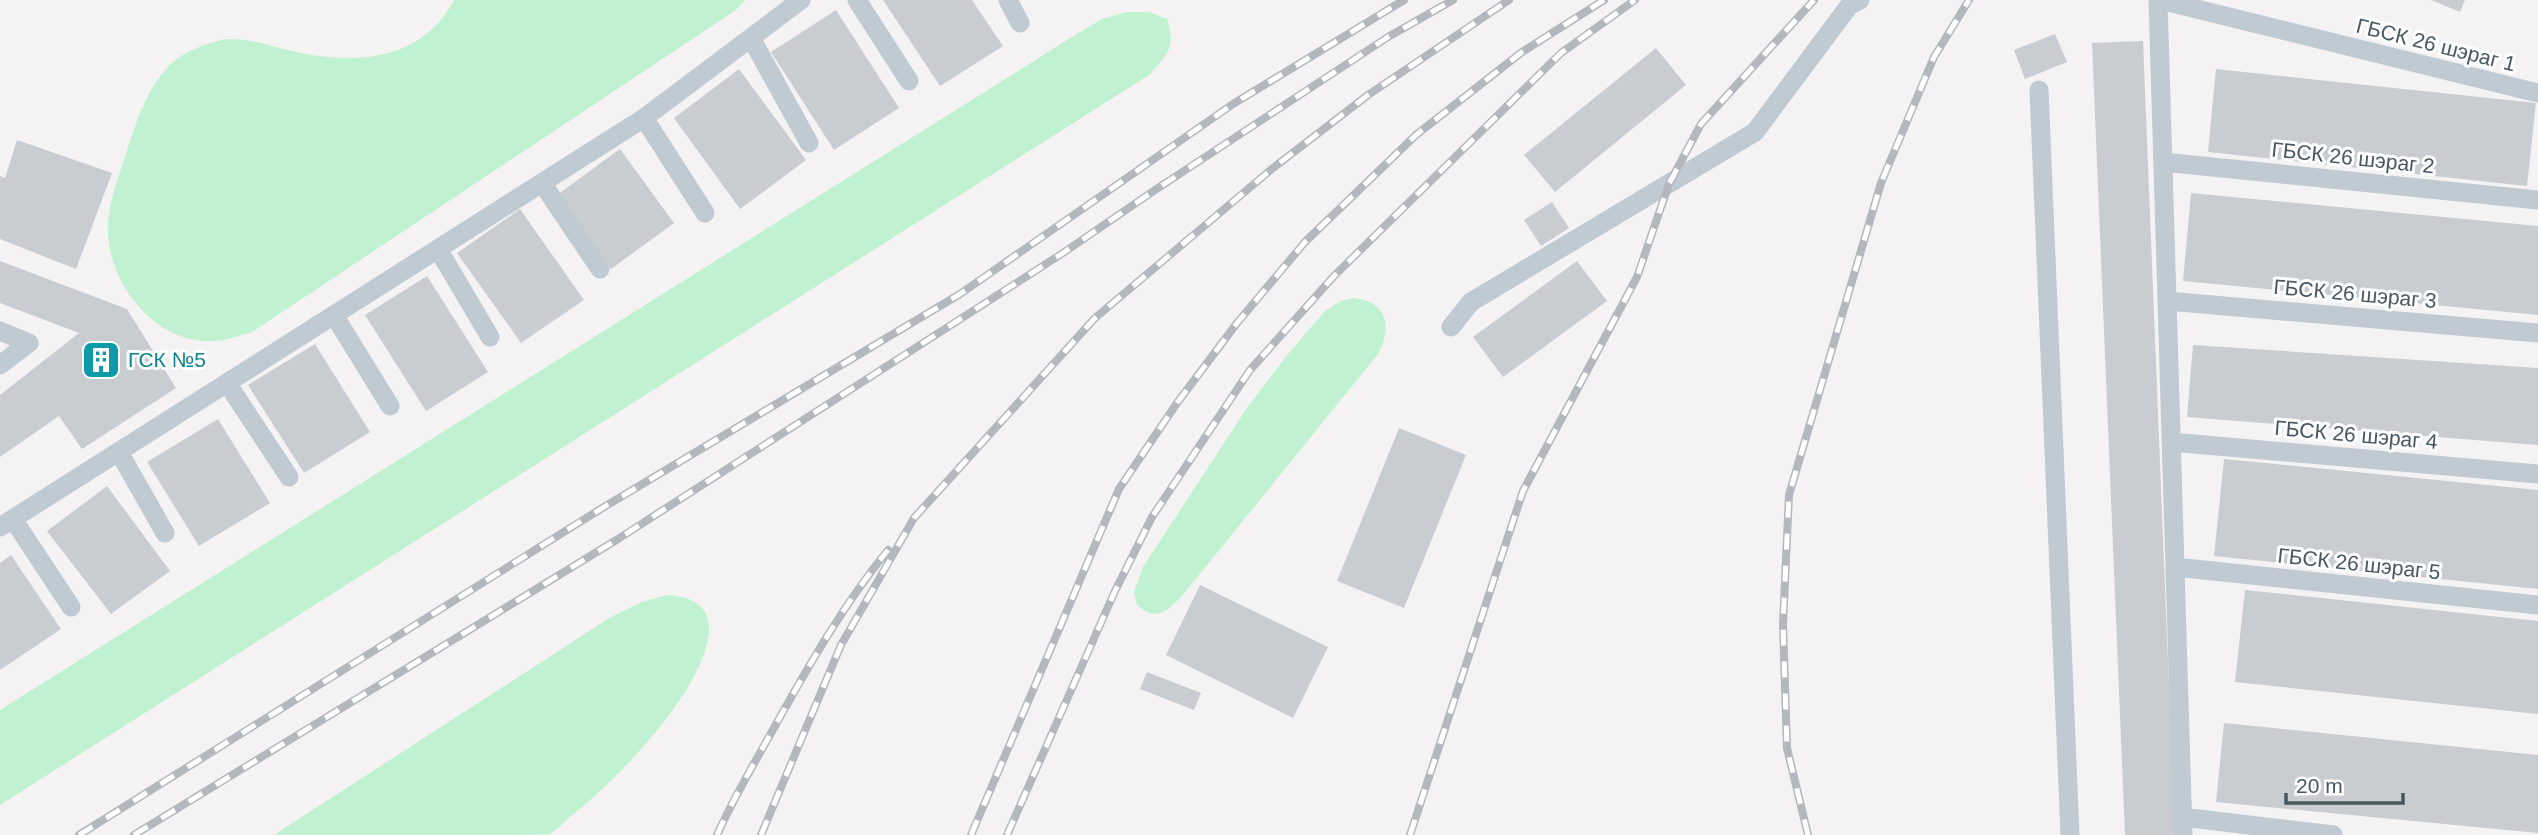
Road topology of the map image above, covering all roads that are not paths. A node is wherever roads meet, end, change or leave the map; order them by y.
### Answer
1 (801, 0) edge
2 (857, 0) edge
3 (1008, 0) edge
4 (1860, 0) edge
5 (2159, 0) edge
6 (1020, 23) dead end
7 (751, 37) junction
8 (909, 81) dead end
9 (2039, 90) dead end
10 (2538, 93) edge
11 (645, 118) junction
12 (809, 143) dead end
13 (2163, 162) junction
14 (542, 183) junction
15 (2538, 200) edge
16 (705, 213) dead end
17 (438, 249) junction
18 (600, 269) dead end
19 (2167, 301) junction
20 (334, 315) junction
21 (1451, 327) dead end
22 (0, 331) edge
23 (2538, 333) edge
24 (490, 337) dead end
25 (0, 365) edge
26 (227, 383) junction
27 (390, 406) dead end
28 (2171, 442) junction
29 (119, 452) junction
30 (2538, 474) edge
31 (289, 477) dead end
32 (7, 523) edge
33 (165, 533) dead end
34 (2175, 567) junction
35 (2538, 606) edge
36 (71, 607) dead end
37 (2182, 826) edge
38 (2070, 835) edge
39 (2333, 835) edge

1 - 7 lane
2 - 8 lane
3 - 6 lane
4 - 21 lane
5 - 10 lane, ГБСК 26 шэраг 1
5 - 13 lane
7 - 11 lane
7 - 12 lane
9 - 38 lane
11 - 14 lane
11 - 16 lane
13 - 15 lane, ГБСК 26 шэраг 2
13 - 19 lane
14 - 17 lane
14 - 18 lane
17 - 20 lane
17 - 24 lane
19 - 23 lane, ГБСК 26 шэраг 3
19 - 28 lane
20 - 26 lane
20 - 27 lane
22 - 25 lane
26 - 29 lane
26 - 31 lane
28 - 30 lane, ГБСК 26 шэраг 4
28 - 34 lane
29 - 32 lane
29 - 33 lane
32 - 36 lane
34 - 35 lane, ГБСК 26 шэраг 5
34 - 37 lane
37 - 39 lane

